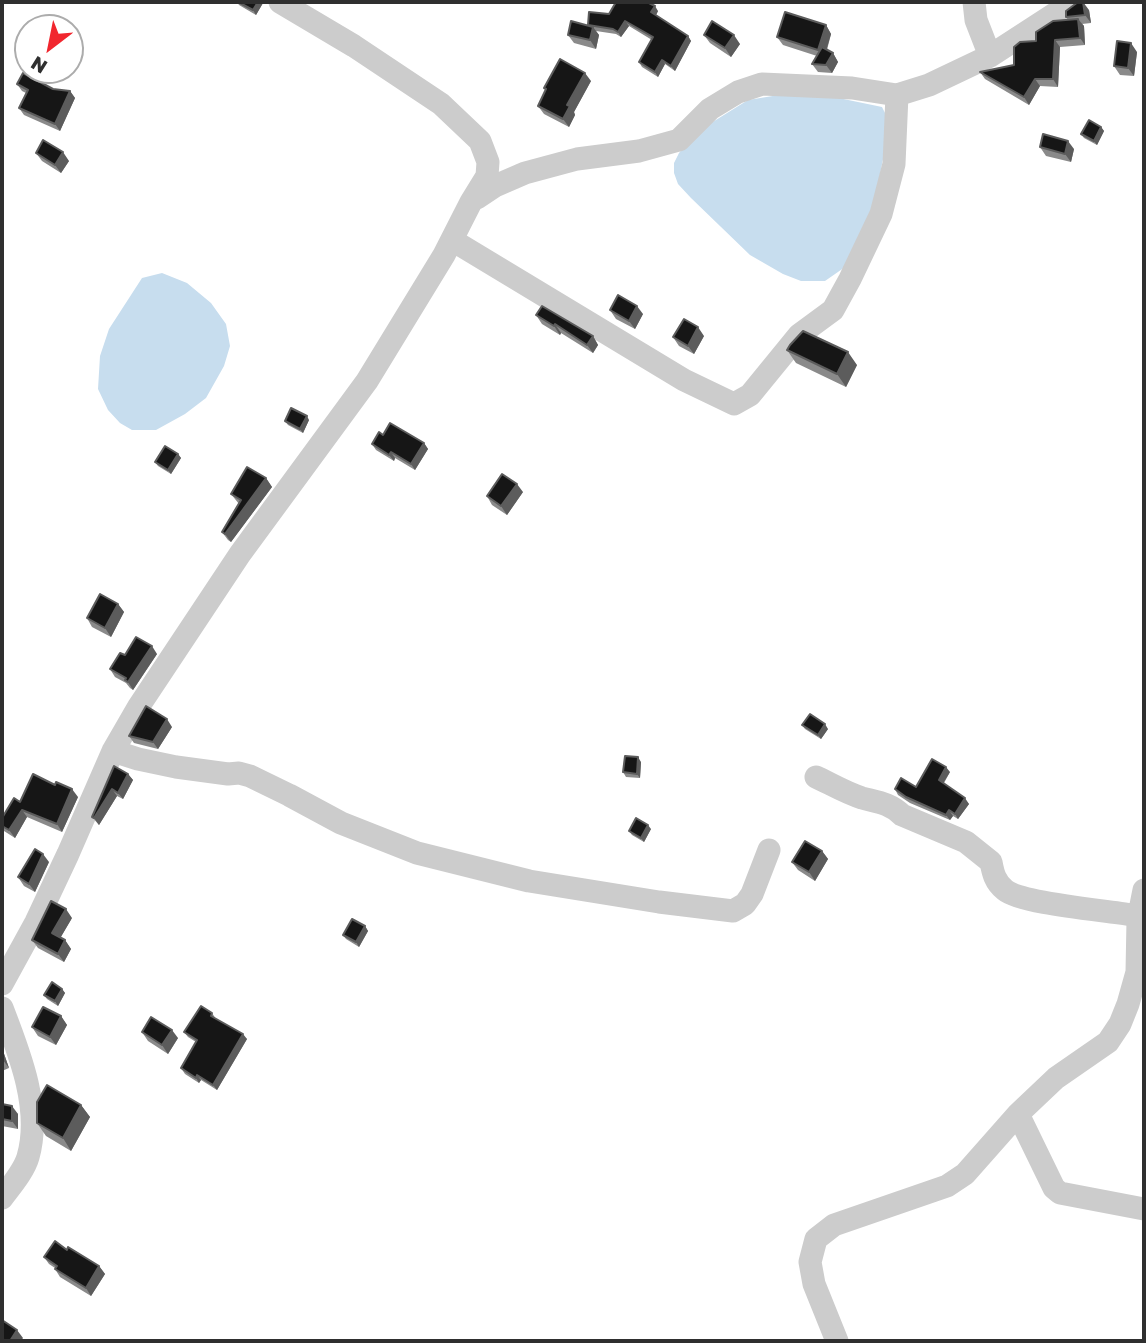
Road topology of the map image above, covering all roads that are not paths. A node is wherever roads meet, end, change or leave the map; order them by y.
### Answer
1 (281, 2) edge
2 (974, 2) edge
3 (1073, 2) edge
4 (990, 56) junction
5 (897, 95) junction
6 (471, 202) junction
7 (452, 240) junction
8 (113, 751) junction
9 (816, 777) dead end
10 (769, 850) dead end
11 (1144, 890) edge
12 (1138, 920) junction
13 (1140, 972) edge
14 (2, 984) edge
15 (2, 1008) edge
16 (1018, 1114) junction
17 (2, 1198) edge
18 (1144, 1209) edge
19 (838, 1341) edge

1 - 6 street
2 - 4 street
3 - 4 street
4 - 5 street
5 - 6 street
5 - 7 street
6 - 7 street
7 - 8 street
8 - 10 street
8 - 14 street
9 - 12 street
11 - 12 street
12 - 13 street
13 - 16 street
15 - 17 street
16 - 18 street
16 - 19 street

